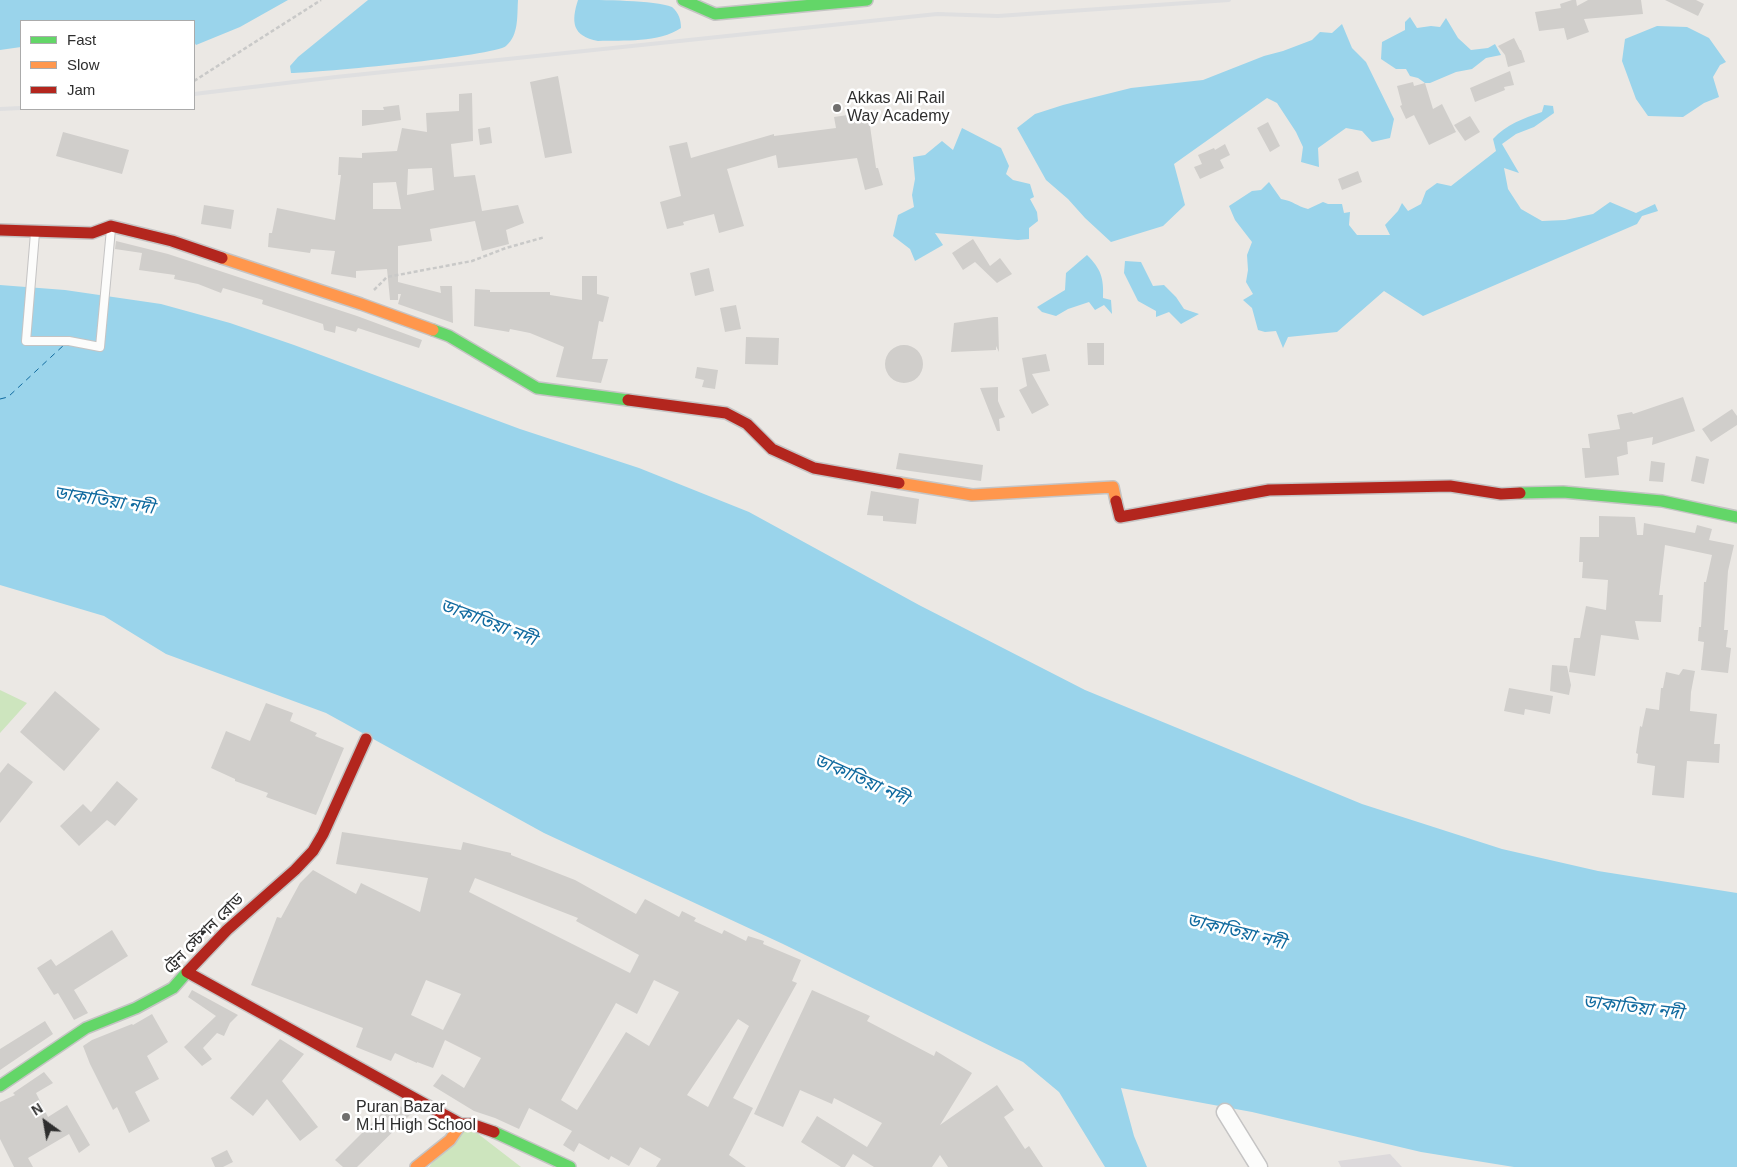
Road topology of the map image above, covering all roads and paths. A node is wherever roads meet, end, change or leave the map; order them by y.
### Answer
1 (321, 0) edge
2 (683, 0) edge
3 (866, 0) edge
4 (195, 80) edge
5 (111, 226) junction
6 (0, 230) edge
7 (35, 232) junction
8 (545, 236) dead end
9 (361, 304) junction
10 (1737, 517) edge
11 (366, 739) dead end
12 (187, 972) junction
13 (0, 1086) edge
14 (1226, 1112) dead end
15 (460, 1124) junction
16 (416, 1167) edge
17 (570, 1167) edge
18 (1259, 1167) edge

1 - 4 path
2 - 3 street
5 - 7 street
5 - 7 lane
5 - 9 street
6 - 7 street
8 - 9 path
9 - 10 street
11 - 12 street, ট্রেন স্টেশন রোড
12 - 13 street, ট্রেন স্টেশন রোড
12 - 15 street
14 - 18 street
15 - 16 street
15 - 17 street

